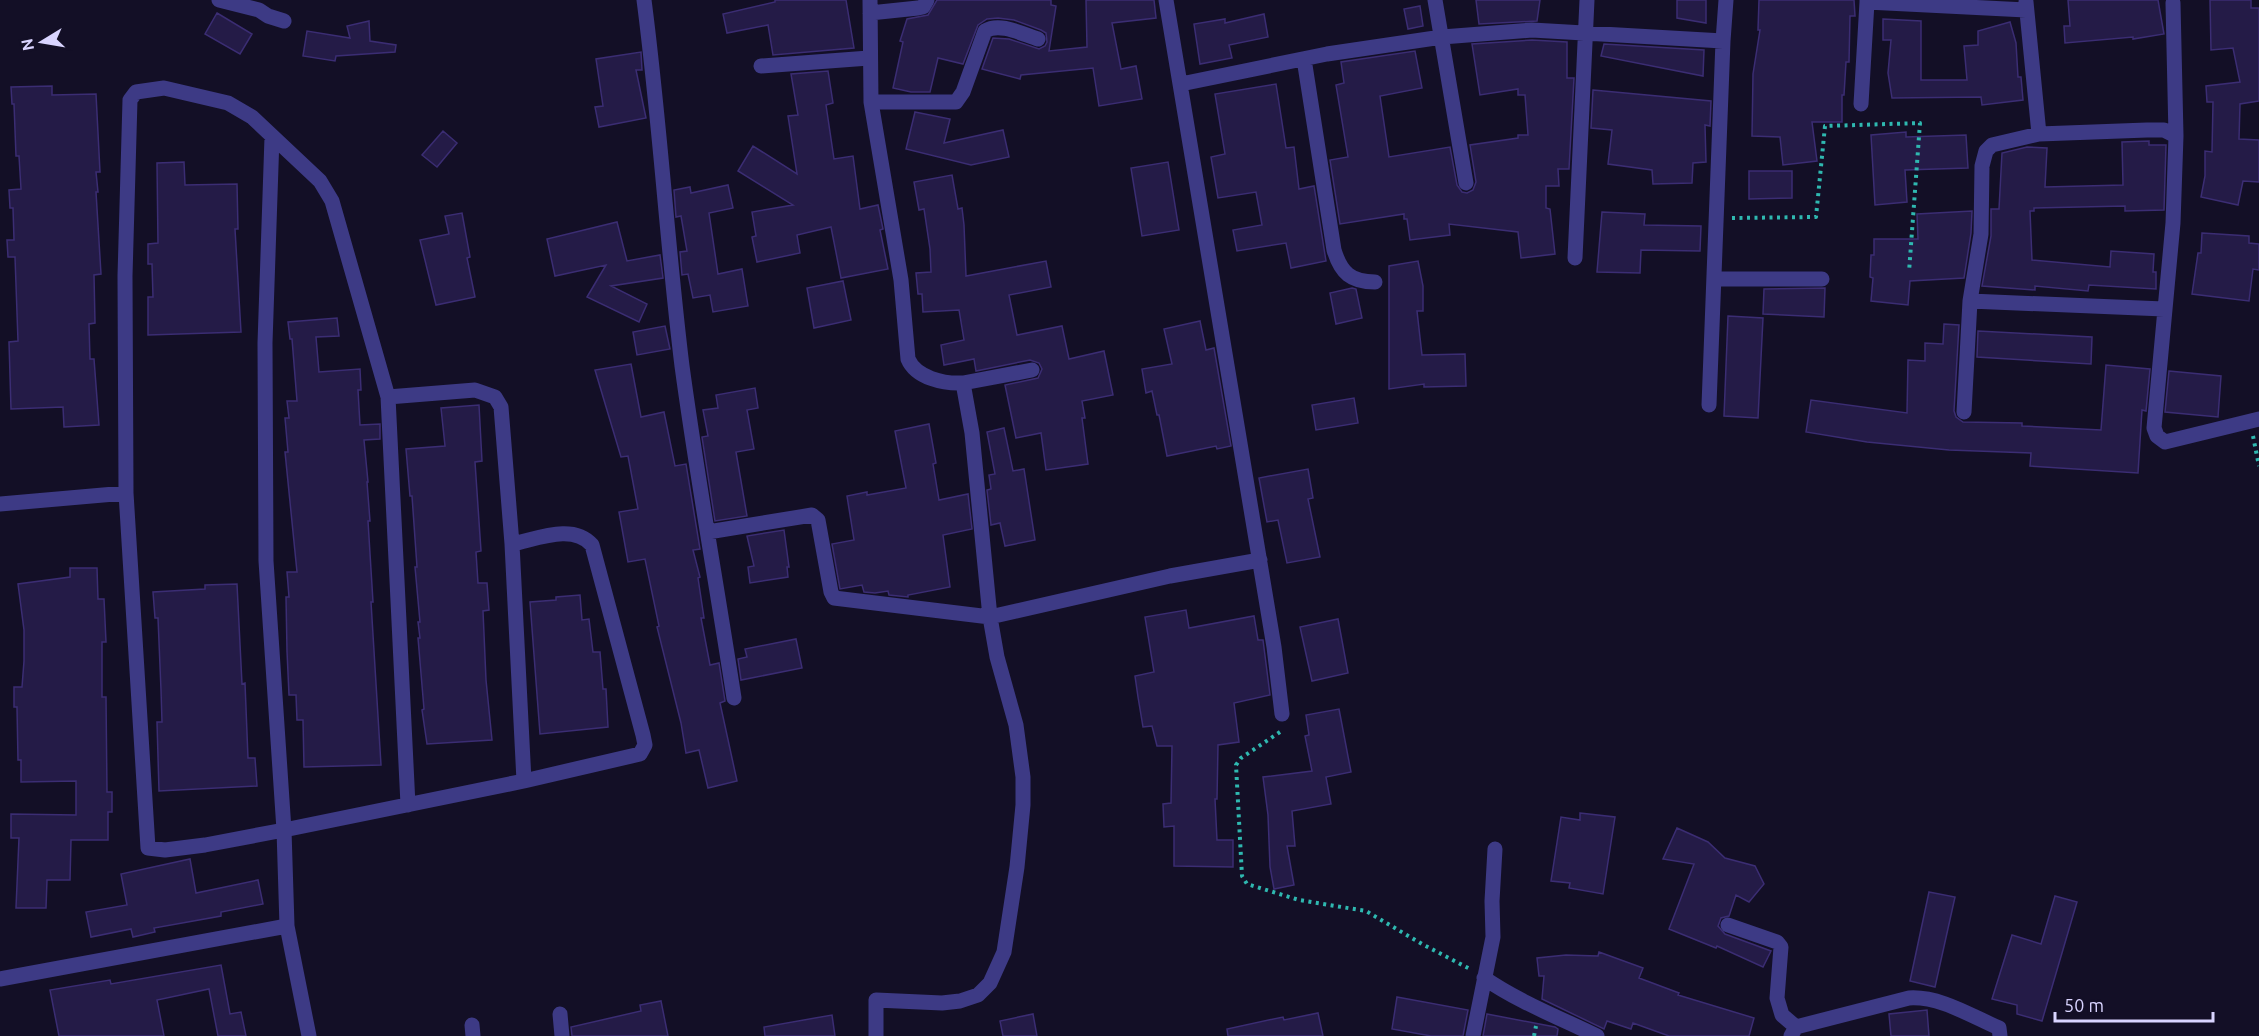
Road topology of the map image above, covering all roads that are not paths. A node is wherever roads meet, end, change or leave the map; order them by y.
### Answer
1 (219, 0) edge
2 (645, 0) edge
3 (927, 0) edge
4 (1166, 0) edge
5 (1435, 0) edge
6 (1587, 0) edge
7 (1726, 0) edge
8 (1867, 1) edge
9 (2173, 3) dead end
10 (2026, 5) edge
11 (870, 6) edge
12 (284, 21) dead end
13 (1586, 33) junction
14 (1442, 37) junction
15 (1038, 39) dead end
16 (1723, 41) junction
17 (869, 58) junction
18 (1304, 59) junction
19 (761, 66) dead end
20 (1181, 84) junction
21 (871, 102) junction
22 (1861, 104) dead end
23 (2039, 134) junction
24 (2176, 136) junction
25 (272, 137) junction
26 (1466, 183) dead end
27 (1575, 258) dead end
28 (1713, 279) junction
29 (1822, 279) dead end
30 (1375, 282) dead end
31 (1970, 301) junction
32 (2164, 309) junction
33 (1032, 370) dead end
34 (963, 383) junction
35 (388, 397) junction
36 (1709, 405) dead end
37 (1964, 412) dead end
38 (2255, 420) edge
39 (126, 493) junction
40 (0, 504) edge
41 (708, 532) junction
42 (512, 544) junction
43 (1260, 560) junction
44 (990, 617) junction
45 (734, 698) dead end
46 (1282, 714) road end
47 (524, 781) junction
48 (408, 805) junction
49 (284, 830) junction
50 (1495, 849) dead end
51 (1728, 925) dead end
52 (287, 926) junction
53 (0, 978) edge
54 (1484, 978) junction
55 (560, 1014) dead end
56 (1794, 1032) edge
57 (309, 1036) edge
58 (562, 1036) edge
59 (876, 1036) edge
60 (1473, 1036) edge
61 (1597, 1036) edge
62 (2000, 1036) edge

1 - 12 street
2 - 41 street
3 - 11 street
4 - 20 street
5 - 14 street
6 - 13 street
7 - 16 street
8 - 10 street
8 - 22 street
9 - 24 street
10 - 23 street
11 - 17 street
13 - 14 street
13 - 16 street
13 - 27 street
14 - 18 street
14 - 26 street
15 - 21 street
16 - 28 street
17 - 19 street
17 - 21 street
18 - 20 street
18 - 30 street
20 - 43 street
21 - 34 street
23 - 24 street
23 - 31 street
24 - 32 street
25 - 35 street
25 - 39 street
25 - 49 street
28 - 29 street
28 - 36 street
31 - 32 street
31 - 37 street
32 - 38 street
33 - 34 street
34 - 44 street
35 - 42 street
35 - 48 street
39 - 40 street
39 - 49 street
41 - 44 street
41 - 45 street
42 - 47 street
42 - 47 street
43 - 44 street
43 - 46 street
44 - 59 street
47 - 48 street
48 - 49 street
49 - 52 street
50 - 54 street
51 - 56 street
52 - 53 street
52 - 57 street
54 - 60 street
54 - 61 street
55 - 58 street
56 - 62 street

